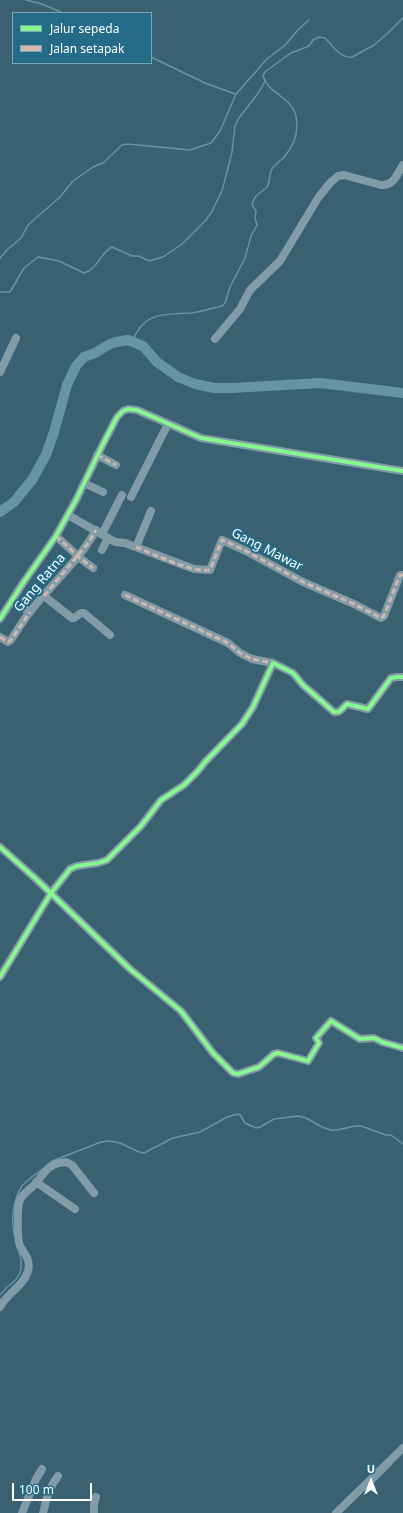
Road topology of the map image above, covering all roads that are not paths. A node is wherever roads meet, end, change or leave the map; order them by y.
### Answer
1 (403, 165) edge
2 (16, 338) dead end
3 (215, 339) dead end
4 (0, 372) edge
5 (168, 424) junction
6 (97, 455) junction
7 (116, 465) dead end
8 (403, 471) edge
9 (84, 484) junction
10 (103, 492) dead end
11 (151, 511) dead end
12 (68, 515) junction
13 (102, 534) junction
14 (56, 536) junction
15 (136, 547) junction
16 (102, 550) dead end
17 (78, 556) junction
18 (93, 568) dead end
19 (403, 576) edge
20 (125, 595) dead end
21 (44, 596) junction
22 (12, 601) junction
23 (30, 612) junction
24 (0, 619) edge
25 (110, 635) dead end
26 (0, 637) edge
27 (274, 663) junction
28 (403, 677) edge
29 (0, 847) edge
30 (51, 893) junction
31 (0, 977) edge
32 (403, 1048) edge
33 (36, 1182) junction
34 (94, 1193) dead end
35 (75, 1209) dead end
36 (0, 1307) edge
37 (403, 1448) edge
38 (42, 1469) dead end
39 (58, 1476) dead end
40 (96, 1497) dead end
41 (22, 1513) edge
42 (43, 1513) edge
43 (94, 1513) edge
44 (336, 1513) edge

1 - 3 street
2 - 4 street
5 - 6 street
5 - 8 street
5 - 13 street
6 - 7 street
6 - 9 street
9 - 10 street
9 - 12 street
11 - 15 street
12 - 13 street, Gang Mawar
12 - 14 street
13 - 15 street, Gang Mawar
13 - 16 street
13 - 17 street, Gang Ratna
14 - 17 street
14 - 22 street
15 - 19 street, Gang Mawar
17 - 18 street
17 - 21 street, Gang Ratna
20 - 27 street
21 - 23 street, Gang Ratna
21 - 25 street
22 - 23 street
22 - 24 street
23 - 26 street, Gang Ratna
27 - 28 street
27 - 30 street
29 - 30 street
30 - 31 street
30 - 32 street
33 - 34 street
33 - 35 street
33 - 36 street
37 - 44 street
38 - 41 street
39 - 42 street
40 - 43 street

